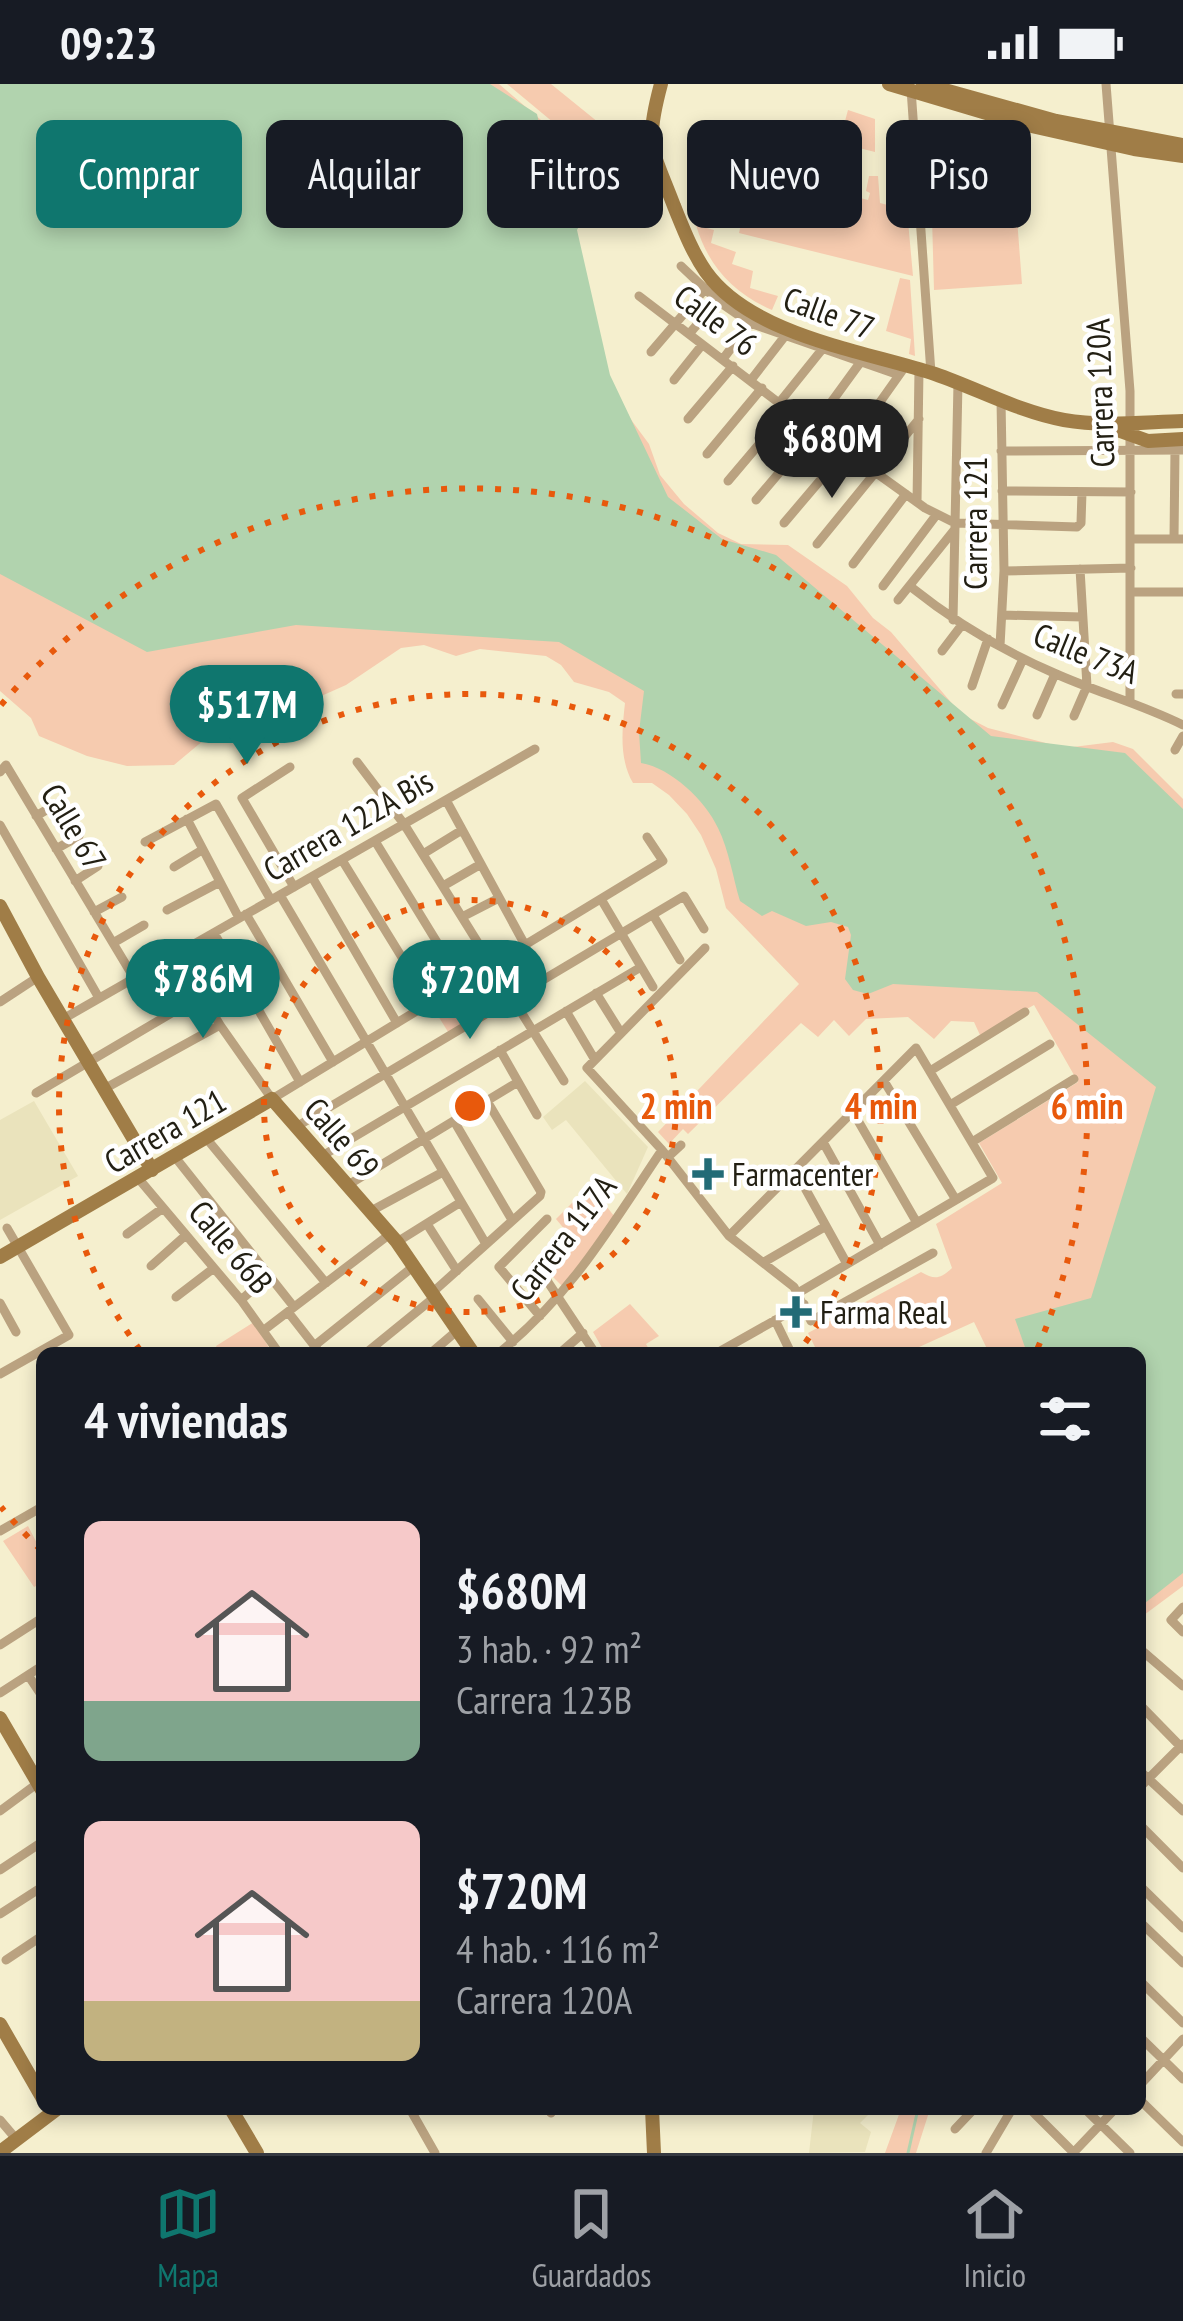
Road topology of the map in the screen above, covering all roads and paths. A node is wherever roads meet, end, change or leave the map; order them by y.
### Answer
1 (661, 84) edge
2 (889, 84) edge
3 (1106, 84) edge
4 (915, 87) edge
5 (1110, 138) junction
6 (1183, 145) edge
7 (1183, 157) edge
8 (681, 266) dead end
9 (708, 285) junction
10 (640, 296) dead end
11 (721, 297) junction
12 (751, 323) junction
13 (675, 324) junction
14 (688, 334) junction
15 (784, 336) junction
16 (702, 344) junction
17 (825, 346) junction
18 (651, 352) dead end
19 (862, 359) junction
20 (728, 363) junction
21 (913, 371) junction
22 (674, 380) dead end
23 (751, 380) junction
24 (958, 383) junction
25 (762, 388) junction
26 (1001, 399) junction
27 (784, 406) junction
28 (919, 418) junction
29 (688, 419) dead end
30 (1072, 422) junction
31 (1183, 422) edge
32 (816, 428) junction
33 (1131, 436) junction
34 (1180, 446) edge
35 (846, 450) junction
36 (1001, 452) junction
37 (1070, 452) junction
38 (706, 454) dead end
39 (875, 472) junction
40 (728, 481) dead end
41 (1002, 490) junction
42 (1082, 491) junction
43 (1131, 492) junction
44 (906, 494) junction
45 (1179, 498) edge
46 (756, 500) dead end
47 (916, 502) junction
48 (938, 514) junction
49 (784, 523) dead end
50 (955, 526) junction
51 (1003, 526) junction
52 (1131, 539) junction
53 (1179, 539) edge
54 (817, 544) dead end
55 (853, 564) dead end
56 (1131, 568) junction
57 (1081, 569) junction
58 (1004, 571) junction
59 (883, 586) dead end
60 (911, 587) junction
61 (1131, 592) junction
62 (1183, 592) edge
63 (898, 600) dead end
64 (1002, 615) junction
65 (1082, 617) junction
66 (957, 623) junction
67 (988, 638) junction
68 (1000, 646) junction
69 (942, 651) dead end
70 (1023, 659) junction
71 (1054, 674) junction
72 (972, 686) dead end
73 (1087, 686) junction
74 (1130, 700) junction
75 (1001, 705) dead end
76 (1037, 715) dead end
77 (1074, 716) dead end
78 (1183, 725) edge
79 (1183, 736) edge
80 (536, 749) dead end
81 (1175, 750) dead end
82 (357, 762) dead end
83 (290, 767) dead end
84 (3, 769) edge
85 (446, 800) junction
86 (60, 802) dead end
87 (36, 816) junction
88 (152, 819) dead end
89 (187, 820) junction
90 (404, 824) junction
91 (0, 825) edge
92 (463, 830) junction
93 (161, 833) junction
94 (79, 836) dead end
95 (646, 837) dead end
96 (375, 841) junction
97 (145, 842) dead end
98 (56, 849) junction
99 (202, 850) junction
100 (423, 854) junction
101 (342, 860) junction
102 (481, 865) junction
103 (98, 866) dead end
104 (173, 867) dead end
105 (312, 877) junction
106 (75, 881) junction
107 (220, 882) junction
108 (443, 886) junction
109 (294, 887) junction
110 (122, 897) dead end
111 (275, 898) junction
112 (499, 898) junction
113 (602, 899) junction
114 (0, 906) edge
115 (167, 910) dead end
116 (94, 912) junction
117 (653, 915) junction
118 (243, 916) junction
119 (462, 917) junction
120 (144, 925) dead end
121 (704, 929) dead end
122 (214, 932) junction
123 (622, 933) junction
124 (113, 943) junction
125 (525, 945) junction
126 (705, 948) dead end
127 (177, 954) junction
128 (680, 960) dead end
129 (492, 965) junction
130 (641, 967) junction
131 (38, 977) junction
132 (134, 978) junction
133 (463, 983) junction
134 (653, 987) dead end
135 (596, 993) junction
136 (202, 995) junction
137 (99, 998) junction
138 (512, 998) junction
139 (0, 1002) edge
140 (430, 1003) junction
141 (566, 1011) junction
142 (1025, 1012) dead end
143 (62, 1019) junction
144 (397, 1023) junction
145 (220, 1025) junction
146 (532, 1031) junction
147 (621, 1033) junction
148 (366, 1042) junction
149 (1050, 1044) dead end
150 (500, 1050) junction
151 (88, 1062) junction
152 (333, 1062) junction
153 (591, 1064) junction
154 (930, 1071) junction
155 (385, 1074) junction
156 (1074, 1079) dead end
157 (563, 1081) dead end
158 (884, 1081) junction
159 (300, 1082) junction
160 (518, 1082) junction
161 (104, 1089) junction
162 (36, 1093) dead end
163 (272, 1099) junction
164 (488, 1101) junction
165 (950, 1105) junction
166 (405, 1107) junction
167 (853, 1112) junction
168 (537, 1115) dead end
169 (454, 1121) junction
170 (296, 1126) junction
171 (206, 1138) junction
172 (424, 1139) junction
173 (823, 1142) junction
174 (972, 1142) junction
175 (681, 1145) dead end
176 (665, 1154) junction
177 (175, 1156) junction
178 (322, 1156) junction
179 (795, 1170) junction
180 (443, 1172) junction
181 (145, 1174) junction
182 (348, 1185) junction
183 (956, 1200) junction
184 (461, 1202) junction
185 (163, 1208) junction
186 (371, 1211) junction
187 (548, 1219) dead end
188 (512, 1220) junction
189 (917, 1223) junction
190 (427, 1224) junction
191 (826, 1226) junction
192 (7, 1228) dead end
193 (127, 1234) dead end
194 (186, 1235) junction
195 (729, 1236) junction
196 (394, 1238) junction
197 (486, 1244) junction
198 (880, 1245) junction
199 (17, 1247) junction
200 (933, 1252) dead end
201 (0, 1257) edge
202 (764, 1262) junction
203 (536, 1264) dead end
204 (847, 1264) junction
205 (151, 1266) dead end
206 (415, 1266) junction
207 (214, 1268) junction
208 (457, 1271) junction
209 (268, 1276) junction
210 (326, 1283) junction
211 (434, 1294) junction
212 (176, 1298) dead end
213 (559, 1298) junction
214 (801, 1298) junction
215 (478, 1299) dead end
216 (241, 1300) junction
217 (0, 1304) edge
218 (291, 1309) junction
219 (540, 1316) junction
220 (775, 1320) junction
221 (459, 1329) junction
222 (264, 1330) junction
223 (16, 1332) dead end
224 (583, 1333) junction
225 (740, 1340) junction
226 (512, 1342) junction
227 (48, 1347) edge
228 (275, 1347) edge
229 (316, 1347) edge
230 (319, 1347) edge
231 (373, 1347) edge
232 (438, 1347) edge
233 (470, 1347) edge
234 (506, 1347) edge
235 (567, 1347) edge
236 (591, 1347) edge
237 (728, 1347) edge
238 (743, 1347) edge
239 (788, 1347) edge
240 (36, 1354) edge
241 (0, 1374) edge
242 (36, 1510) edge
243 (0, 1531) edge
244 (1183, 1607) edge
245 (36, 1622) edge
246 (1183, 1632) edge
247 (0, 1645) edge
248 (1146, 1653) edge
249 (36, 1670) edge
250 (28, 1675) junction
251 (1183, 1686) edge
252 (36, 1687) edge
253 (0, 1694) edge
254 (1146, 1711) edge
255 (0, 1718) edge
256 (16, 1746) junction
257 (1182, 1746) edge
258 (0, 1758) edge
259 (36, 1776) edge
260 (1146, 1776) edge
261 (1146, 1781) edge
262 (36, 1782) edge
263 (0, 1811) edge
264 (1183, 1811) edge
265 (1146, 1832) edge
266 (36, 1846) edge
267 (1183, 1868) edge
268 (0, 1870) edge
269 (36, 1891) edge
270 (1146, 1891) edge
271 (0, 1914) edge
272 (1181, 1922) edge
273 (1146, 1928) edge
274 (36, 1940) edge
275 (6, 1960) dead end
276 (1183, 1964) edge
277 (1146, 1987) edge
278 (1183, 2024) edge
279 (1, 2027) edge
280 (1183, 2039) edge
281 (1146, 2043) edge
282 (1162, 2059) junction
283 (1146, 2077) edge
284 (1183, 2079) edge
285 (36, 2087) edge
286 (1146, 2106) edge
287 (47, 2115) edge
288 (235, 2115) edge
289 (413, 2115) edge
290 (652, 2115) edge
291 (968, 2115) edge
292 (1008, 2115) edge
293 (1036, 2115) edge
294 (1091, 2115) edge
295 (1109, 2115) edge
296 (0, 2120) edge
297 (1100, 2124) junction
298 (955, 2129) dead end
299 (17, 2140) junction
300 (1183, 2142) edge
301 (988, 2150) edge
302 (0, 2152) edge
303 (257, 2153) edge
304 (434, 2153) edge
305 (654, 2153) edge
306 (1002, 2153) edge
307 (1074, 2153) edge
308 (1130, 2153) edge

1 - 9 street, Calle 77
2 - 4 street
3 - 5 street, Carrera 120A
4 - 5 street
4 - 21 street
5 - 6 street
5 - 7 street
5 - 33 street, Carrera 120A
8 - 9 street
9 - 11 street, Calle 77
9 - 13 street
10 - 13 street, Calle 76
11 - 12 street
11 - 14 street
11 - 17 street, Calle 77
12 - 15 street
12 - 20 street
13 - 14 street, Calle 76
13 - 18 street
14 - 16 street, Calle 76
15 - 17 street
15 - 23 street
16 - 20 street, Calle 76
16 - 22 street
17 - 19 street, Calle 77
17 - 27 street
19 - 21 street, Calle 77
19 - 32 street
20 - 23 street, Calle 76
20 - 29 street
21 - 24 street, Calle 77
21 - 28 street
21 - 35 street
23 - 25 street, Calle 76
24 - 26 street, Calle 77
24 - 50 street
25 - 27 street, Calle 76
25 - 38 street
26 - 30 street, Calle 77
26 - 36 street, Carrera 121
27 - 32 street, Calle 76
27 - 40 street
28 - 39 street
28 - 47 street
30 - 33 street, Calle 77
30 - 37 street
31 - 33 street, Calle 77
32 - 35 street, Calle 76
32 - 46 street
33 - 34 street, Calle 77
33 - 37 street
33 - 43 street, Carrera 120A
34 - 45 street
35 - 39 street, Calle 76
35 - 49 street
36 - 37 street
36 - 41 street, Carrera 121
39 - 44 street, Calle 76
39 - 54 street
41 - 42 street
41 - 51 street, Carrera 121
42 - 43 street
42 - 51 street, Calle 76
43 - 52 street, Carrera 120A
44 - 47 street, Calle 76
44 - 55 street
45 - 53 street
47 - 48 street, Calle 76
48 - 50 street, Calle 76
48 - 59 street
50 - 51 street, Calle 76
50 - 60 street
50 - 66 street
51 - 58 street, Carrera 121
52 - 53 street
52 - 56 street, Carrera 120A
56 - 57 street
56 - 61 street, Carrera 120A
57 - 58 street
57 - 65 street
58 - 64 street, Carrera 121
60 - 63 street
60 - 66 street, Calle 73A
61 - 62 street
61 - 74 street, Carrera 120A
64 - 65 street
64 - 68 street, Carrera 121
65 - 73 street
66 - 67 street, Calle 73A
66 - 69 street
67 - 68 street, Calle 73A
67 - 72 street, Carrera 121
68 - 70 street, Calle 73A
70 - 71 street, Calle 73A
70 - 75 street
71 - 73 street, Calle 73A
71 - 76 street
73 - 74 street, Calle 73A
73 - 77 street
74 - 78 street, Calle 73A
79 - 81 street
80 - 85 street, Carrera 122A Bis
82 - 90 street
83 - 109 street
84 - 87 street, Calle 67
85 - 90 street, Carrera 122A Bis
85 - 92 street
86 - 87 street
87 - 98 street, Calle 67
88 - 93 street
89 - 93 street
89 - 99 street
89 - 111 street
90 - 96 street, Carrera 122A Bis
90 - 100 street
91 - 137 street
92 - 100 street
92 - 102 street
93 - 97 street
94 - 98 street
95 - 113 street, Carrera 121
96 - 101 street, Carrera 122A Bis
96 - 133 street
98 - 106 street, Calle 67
99 - 104 street
99 - 107 street
100 - 108 street
101 - 105 street, Carrera 122A Bis
101 - 140 street
102 - 108 street
102 - 112 street
103 - 106 street
105 - 109 street, Carrera 122A Bis
105 - 144 street
106 - 116 street, Calle 67
107 - 115 street
107 - 118 street
108 - 119 street
109 - 111 street, Carrera 122A Bis
110 - 116 street
111 - 118 street, Carrera 122A Bis
111 - 148 street
112 - 119 street
112 - 125 street
113 - 123 street
113 - 125 street, Carrera 121
114 - 131 street, Calle 66B
116 - 124 street, Calle 67
117 - 121 street
117 - 123 street
117 - 128 street
118 - 122 street, Carrera 122A Bis
118 - 152 street
119 - 129 street
120 - 124 street
122 - 127 street, Carrera 122A Bis
122 - 159 street
123 - 130 street
123 - 138 street
124 - 132 street, Calle 67
125 - 129 street, Carrera 121
126 - 147 street
127 - 132 street, Carrera 122A Bis
127 - 136 street, Calle 69
129 - 133 street, Carrera 121
129 - 138 street
130 - 134 street
130 - 135 street
131 - 139 street
131 - 143 street, Calle 66B
132 - 137 street, Carrera 122A Bis
133 - 140 street, Carrera 121
135 - 141 street
135 - 147 street
136 - 145 street, Calle 69
136 - 151 street
137 - 143 street, Carrera 122A Bis
138 - 146 street
138 - 155 street
140 - 144 street, Carrera 121
141 - 146 street
141 - 153 street
142 - 154 street
143 - 151 street, Calle 66B
144 - 148 street, Carrera 121
145 - 161 street
145 - 163 street, Calle 69
146 - 150 street
146 - 157 street
147 - 153 street
148 - 152 street, Carrera 121
148 - 155 street
149 - 165 street
150 - 160 street
150 - 166 street
151 - 161 street, Calle 66B
151 - 162 street
152 - 159 street, Carrera 121
153 - 176 street
154 - 158 street
154 - 165 street
155 - 166 street
155 - 170 street
156 - 174 street
158 - 167 street
158 - 183 street
159 - 163 street, Carrera 121
160 - 164 street
160 - 168 street
161 - 181 street, Calle 66B
163 - 170 street, Calle 69
163 - 171 street, Carrera 121
164 - 169 street
164 - 188 street
165 - 174 street
166 - 172 street
166 - 178 street
167 - 173 street
167 - 189 street
169 - 172 street
169 - 188 street
170 - 178 street, Calle 69
171 - 177 street, Carrera 121
171 - 210 street
172 - 180 street
172 - 182 street
173 - 179 street
173 - 198 street
174 - 183 street
175 - 176 street, Carrera 117A
176 - 195 street
176 - 213 street, Carrera 117A
177 - 181 street, Carrera 121
177 - 209 street
178 - 182 street, Calle 69
179 - 191 street
179 - 195 street
180 - 184 street
180 - 186 street
181 - 185 street, Calle 66B
181 - 199 street, Carrera 121
182 - 186 street, Calle 69
183 - 189 street
184 - 190 street
184 - 197 street
185 - 193 street
185 - 194 street, Calle 66B
186 - 196 street, Calle 69
187 - 219 street
188 - 197 street
189 - 198 street
190 - 196 street
190 - 208 street
191 - 202 street
191 - 204 street
192 - 199 street
194 - 205 street
194 - 207 street, Calle 66B
195 - 202 street
196 - 206 street, Calle 69
196 - 210 street
197 - 208 street
198 - 204 street
199 - 201 street, Carrera 121
199 - 227 street
200 - 214 street
202 - 214 street
203 - 213 street
204 - 214 street
206 - 211 street, Calle 69
206 - 230 street
207 - 212 street
207 - 216 street, Calle 66B
208 - 211 street
209 - 216 street
209 - 218 street
210 - 218 street
211 - 221 street, Calle 69
211 - 231 street
213 - 219 street, Carrera 117A
213 - 224 street
214 - 220 street
215 - 226 street
216 - 222 street, Calle 66B
217 - 223 street
218 - 222 street
218 - 229 street
219 - 226 street, Carrera 117A
220 - 225 street
220 - 239 street
221 - 232 street
221 - 233 street, Calle 69
222 - 228 street, Calle 66B
224 - 235 street
224 - 236 street
225 - 237 street
225 - 238 street
226 - 234 street, Carrera 117A
240 - 241 street
242 - 243 street
244 - 246 street
245 - 247 street
248 - 251 street
249 - 250 street
250 - 252 street
250 - 253 street
254 - 257 street
255 - 256 street
256 - 258 street
256 - 259 street
257 - 260 street
261 - 264 street
262 - 263 street
265 - 267 street
266 - 268 street
269 - 271 street
270 - 272 street
273 - 276 street
274 - 275 street
277 - 278 street
279 - 285 street
280 - 282 street
281 - 282 street
282 - 283 street
282 - 284 street
286 - 300 street
287 - 299 street
288 - 303 street
289 - 304 street
290 - 305 street
291 - 298 street
292 - 301 street
293 - 307 street
294 - 297 street
295 - 297 street
296 - 299 street
297 - 307 street
297 - 308 street
299 - 302 street
301 - 306 street

